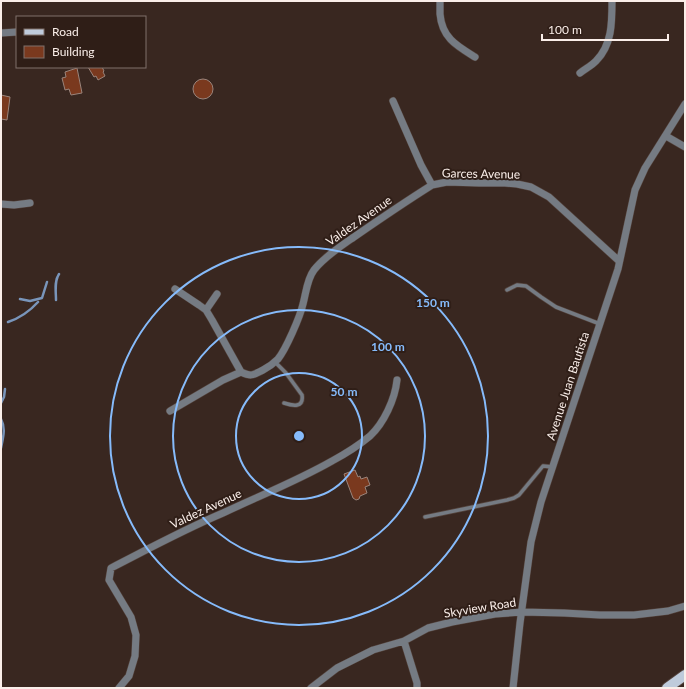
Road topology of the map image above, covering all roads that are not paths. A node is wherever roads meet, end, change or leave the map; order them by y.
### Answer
1 (440, 1) edge
2 (612, 1) edge
3 (16, 32) edge
4 (1, 33) edge
5 (475, 57) dead end
6 (580, 73) dead end
7 (392, 101) dead end
8 (685, 104) edge
9 (666, 136) junction
10 (685, 147) edge
11 (432, 185) junction
12 (30, 203) dead end
13 (1, 204) edge
14 (619, 261) junction
15 (175, 289) dead end
16 (507, 290) dead end
17 (217, 294) dead end
18 (206, 310) junction
19 (600, 324) junction
20 (275, 362) junction
21 (241, 372) junction
22 (397, 380) dead end
23 (284, 403) dead end
24 (170, 411) dead end
25 (553, 467) junction
26 (425, 517) dead end
27 (685, 606) edge
28 (522, 612) junction
29 (404, 641) junction
30 (685, 675) edge
31 (119, 688) edge
32 (311, 688) edge
33 (417, 688) edge
34 (514, 688) edge
35 (667, 688) edge

1 - 5 street
2 - 6 street
3 - 4 street
7 - 11 street, Garces Avenue
8 - 9 street, Avenue Juan Bautista
9 - 10 street
9 - 14 street, Avenue Juan Bautista
11 - 14 street, Garces Avenue
11 - 20 street, Valdez Avenue
12 - 13 street
14 - 19 street, Avenue Juan Bautista
15 - 18 street
16 - 19 lane
17 - 18 street
18 - 21 street
19 - 25 street, Avenue Juan Bautista
20 - 21 street
20 - 23 lane
21 - 24 street
22 - 31 street, Valdez Avenue
25 - 26 lane
25 - 28 street, Avenue Juan Bautista
27 - 28 street, Skyview Road
28 - 29 street, Skyview Road
28 - 34 street, Avenue Juan Bautista
29 - 32 street, Skyview Road
29 - 33 street
30 - 35 main road

